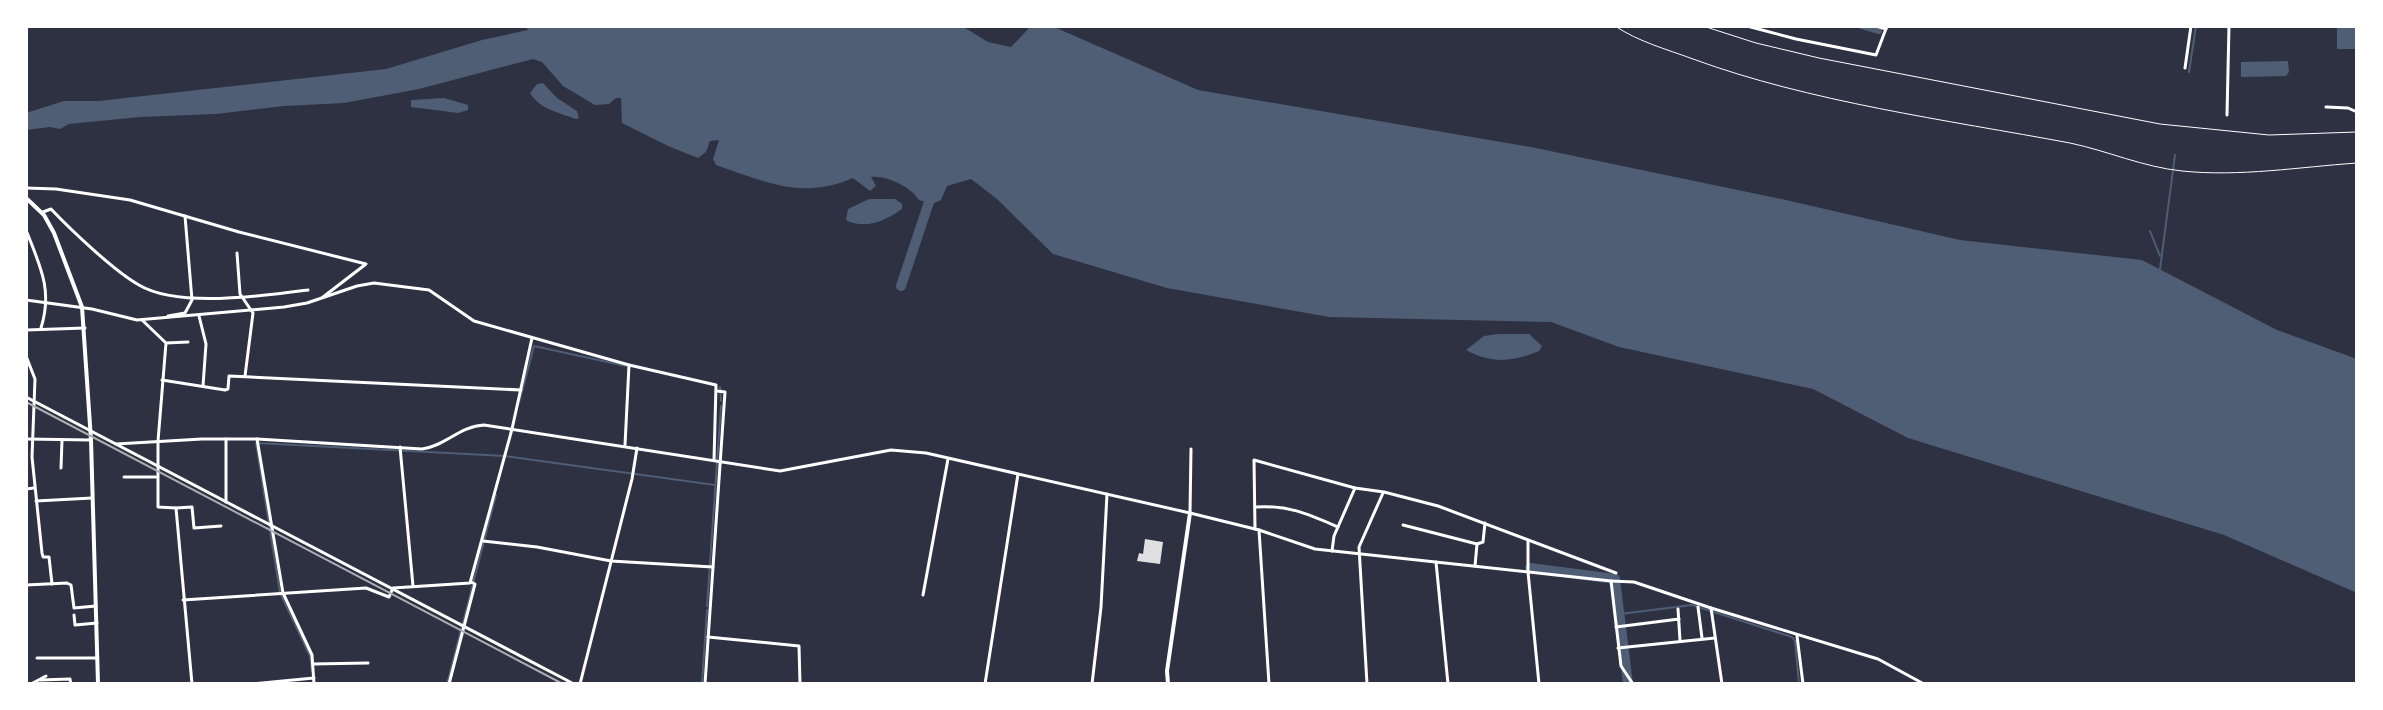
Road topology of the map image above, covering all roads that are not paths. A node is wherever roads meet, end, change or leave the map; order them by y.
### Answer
1 (1747, 26) edge
2 (1876, 26) edge
3 (2191, 26) edge
4 (2229, 26) edge
5 (1886, 28) edge
6 (2185, 68) dead end
7 (2326, 107) dead end
8 (2357, 112) edge
9 (2227, 115) dead end
10 (26, 188) edge
11 (26, 198) edge
12 (42, 213) junction
13 (185, 216) junction
14 (26, 230) edge
15 (237, 253) dead end
16 (308, 290) dead end
17 (243, 296) junction
18 (321, 298) junction
19 (26, 300) edge
20 (192, 300) junction
21 (48, 303) junction
22 (82, 307) junction
23 (252, 311) junction
24 (199, 316) junction
25 (163, 318) junction
26 (142, 320) junction
27 (41, 328) junction
28 (85, 328) junction
29 (26, 330) edge
30 (532, 338) junction
31 (188, 342) dead end
32 (166, 343) junction
33 (26, 356) edge
34 (629, 365) junction
35 (245, 376) junction
36 (162, 380) junction
37 (203, 386) junction
38 (521, 390) junction
39 (26, 397) edge
40 (35, 402) junction
41 (512, 429) junction
42 (90, 431) junction
43 (26, 439) edge
44 (33, 439) junction
45 (62, 439) junction
46 (226, 439) junction
47 (257, 439) junction
48 (91, 440) junction
49 (158, 441) junction
50 (116, 444) junction
51 (624, 446) junction
52 (400, 447) junction
53 (637, 448) junction
54 (1191, 449) dead end
55 (948, 459) junction
56 (717, 461) junction
57 (158, 465) junction
58 (61, 468) dead end
59 (1018, 474) junction
60 (124, 477) dead end
61 (158, 477) junction
62 (34, 488) junction
63 (1355, 488) junction
64 (26, 489) edge
65 (1384, 492) junction
66 (1107, 494) junction
67 (93, 497) junction
68 (36, 501) junction
69 (226, 502) junction
70 (1256, 507) junction
71 (176, 508) junction
72 (1190, 513) junction
73 (270, 523) junction
74 (1485, 523) junction
75 (1403, 525) dead end
76 (221, 526) dead end
77 (1338, 527) junction
78 (1257, 530) junction
79 (482, 541) junction
80 (1528, 541) junction
81 (1477, 544) junction
82 (1332, 551) junction
83 (1360, 554) junction
84 (611, 561) junction
85 (1436, 562) junction
86 (1475, 566) junction
87 (713, 567) junction
88 (1528, 572) junction
89 (1616, 573) dead end
90 (1611, 581) junction
91 (471, 582) junction
92 (52, 584) junction
93 (26, 585) edge
94 (413, 586) junction
95 (393, 588) junction
96 (283, 593) junction
97 (923, 595) dead end
98 (183, 600) junction
99 (96, 606) junction
100 (1698, 607) dead end
101 (1711, 608) junction
102 (1678, 609) dead end
103 (74, 615) dead end
104 (1679, 619) junction
105 (97, 623) junction
106 (464, 626) junction
107 (1616, 627) junction
108 (1797, 635) junction
109 (708, 637) junction
110 (1702, 638) junction
111 (1715, 638) junction
112 (1680, 640) junction
113 (1618, 648) junction
114 (37, 658) dead end
115 (97, 658) junction
116 (368, 663) dead end
117 (313, 664) junction
118 (46, 676) dead end
119 (314, 678) junction
120 (40, 680) junction
121 (29, 683) edge
122 (71, 684) edge
123 (98, 684) edge
124 (192, 684) edge
125 (251, 684) edge
126 (314, 684) edge
127 (449, 684) edge
128 (577, 684) edge
129 (705, 684) edge
130 (800, 684) edge
131 (985, 684) edge
132 (1092, 684) edge
133 (1168, 684) edge
134 (1269, 684) edge
135 (1367, 684) edge
136 (1448, 684) edge
137 (1539, 684) edge
138 (1633, 684) edge
139 (1722, 684) edge
140 (1803, 684) edge
141 (1924, 684) edge

1 - 5 street
2 - 5 street
3 - 6 street
4 - 9 street
7 - 8 street
10 - 13 street
11 - 12 street
12 - 20 street
12 - 22 street
13 - 18 street
13 - 20 street
14 - 21 street
15 - 17 street
16 - 17 street
17 - 20 street
17 - 23 street
18 - 23 street
18 - 30 street
19 - 21 street
20 - 25 street
21 - 22 street
21 - 27 street
22 - 26 street
22 - 28 street
23 - 24 street
23 - 35 street
24 - 25 street
24 - 37 street
25 - 26 street
26 - 32 street
27 - 28 street
27 - 29 street
28 - 42 street
30 - 34 street
30 - 38 street
31 - 32 street
32 - 36 street
33 - 40 street
34 - 51 street
34 - 56 street
35 - 37 street
35 - 38 street
36 - 37 street
36 - 49 street
38 - 41 street
39 - 40 street
40 - 42 street
40 - 44 street
41 - 51 street
41 - 52 street
41 - 79 street
42 - 48 street
42 - 50 street
43 - 44 street
44 - 45 street
44 - 62 street
45 - 48 street
45 - 58 street
46 - 47 street
46 - 49 street
46 - 69 street
47 - 52 street
47 - 73 street
48 - 67 street
49 - 50 street
49 - 57 street
50 - 57 street
51 - 53 street
52 - 94 street
53 - 56 street
53 - 84 street
54 - 72 street
55 - 56 street
55 - 59 street
55 - 97 street
56 - 87 street
57 - 61 street
57 - 69 street
59 - 66 street
59 - 131 street
60 - 61 street
61 - 71 street
62 - 64 street
62 - 68 street
63 - 65 street
63 - 70 street
63 - 77 street
65 - 74 street
65 - 83 street
66 - 72 street
66 - 132 street
67 - 68 street
67 - 99 street
68 - 92 street
69 - 73 street
70 - 77 street
70 - 78 street
71 - 76 street
71 - 98 street
72 - 78 street
72 - 133 street
73 - 95 street
73 - 96 street
74 - 80 street
74 - 81 street
75 - 81 street
77 - 82 street
78 - 82 street
78 - 134 street
79 - 84 street
79 - 91 street
80 - 88 street
80 - 89 street
81 - 86 street
82 - 83 street
83 - 85 street
83 - 135 street
84 - 87 street
84 - 128 street
85 - 86 street
85 - 136 street
86 - 88 street
87 - 109 street
88 - 90 street
88 - 137 street
90 - 101 street
90 - 107 street
91 - 94 street
91 - 106 street
92 - 93 street
92 - 99 street
94 - 95 street
95 - 96 street
95 - 106 street
96 - 98 street
96 - 117 street
98 - 124 street
99 - 105 street
100 - 110 street
101 - 108 street
101 - 111 street
102 - 104 street
103 - 105 street
104 - 107 street
104 - 112 street
105 - 115 street
106 - 127 street
106 - 128 street
107 - 113 street
108 - 140 street
108 - 141 street
109 - 129 street
109 - 130 street
110 - 111 street
110 - 112 street
111 - 139 street
112 - 113 street
113 - 138 street
114 - 115 street
115 - 123 street
116 - 117 street
117 - 119 street
118 - 120 street
119 - 125 street
119 - 126 street
120 - 121 street
120 - 122 street

